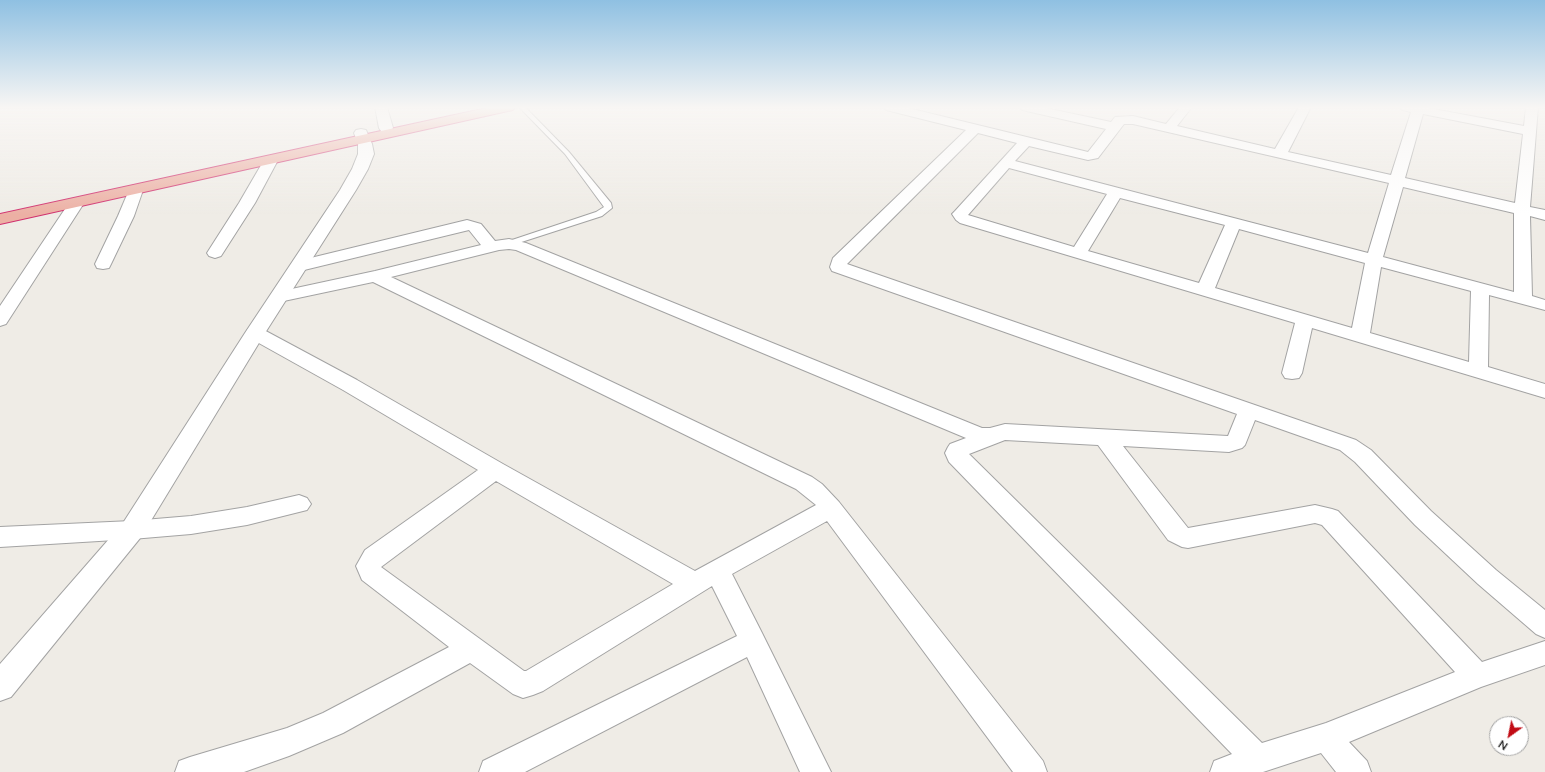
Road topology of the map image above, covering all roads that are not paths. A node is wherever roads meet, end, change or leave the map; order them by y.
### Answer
1 (329, 143) edge
2 (336, 143) edge
3 (364, 143) edge
4 (557, 143) edge
5 (960, 143) edge
6 (1024, 143) edge
7 (1038, 143) edge
8 (1102, 143) edge
9 (1236, 143) edge
10 (1285, 143) edge
11 (1405, 143) edge
12 (1533, 143) edge
13 (1280, 153) junction
14 (1083, 155) junction
15 (272, 160) junction
16 (1006, 163) junction
17 (1066, 179) junction
18 (1397, 180) junction
19 (136, 190) junction
20 (1116, 192) junction
21 (76, 203) junction
22 (1522, 210) junction
23 (0, 212) edge
24 (1545, 215) edge
25 (0, 219) edge
26 (1234, 223) junction
27 (500, 245) junction
28 (215, 253) dead end
29 (1078, 253) junction
30 (1374, 260) junction
31 (103, 264) dead end
32 (300, 266) junction
33 (375, 276) junction
34 (1480, 289) junction
35 (1205, 290) junction
36 (279, 297) junction
37 (1523, 300) junction
38 (1545, 305) edge
39 (0, 320) edge
40 (1305, 320) junction
41 (255, 333) junction
42 (1360, 336) junction
43 (1478, 371) junction
44 (1292, 374) dead end
45 (1545, 391) edge
46 (1249, 410) junction
47 (990, 436) junction
48 (1104, 437) junction
49 (495, 470) junction
50 (299, 504) dead end
51 (831, 508) junction
52 (132, 530) junction
53 (0, 537) edge
54 (705, 577) junction
55 (1545, 626) edge
56 (753, 641) junction
57 (472, 648) junction
58 (1545, 653) edge
59 (1477, 676) junction
60 (0, 686) edge
61 (1326, 737) junction
62 (1257, 759) junction
63 (190, 772) edge
64 (494, 772) edge
65 (816, 772) edge
66 (1032, 772) edge
67 (1225, 772) edge
68 (1356, 772) edge

1 - 23 highway
2 - 15 highway
3 - 32 street
4 - 27 lane
5 - 46 street
6 - 16 street
7 - 14 street
8 - 14 street
9 - 13 street
10 - 13 street
11 - 18 street
12 - 22 street
13 - 18 street
14 - 17 street
15 - 19 highway
15 - 28 street
16 - 17 street
16 - 29 street
17 - 20 street
18 - 22 street
18 - 30 street
19 - 21 highway
19 - 31 street
20 - 26 street
20 - 29 street
21 - 25 highway
21 - 39 street
22 - 24 street
22 - 37 street
26 - 30 street
26 - 35 street
27 - 32 street
27 - 33 street
27 - 47 street
29 - 35 street
30 - 34 street
30 - 42 street
32 - 36 street
33 - 36 street
33 - 51 street
34 - 37 street
34 - 43 street
35 - 40 street
36 - 41 street
37 - 38 street
40 - 42 street
40 - 44 street
41 - 49 street
41 - 52 street
42 - 43 street
43 - 45 street
46 - 48 street
46 - 55 street
47 - 48 street
47 - 62 street
48 - 59 street
49 - 54 street
49 - 57 street
50 - 52 street
51 - 54 street
51 - 66 street
52 - 53 street
52 - 60 street
54 - 56 street
54 - 57 street
56 - 64 street
56 - 65 street
57 - 63 street
58 - 59 street
59 - 61 street
61 - 62 street
61 - 68 street
62 - 67 street

